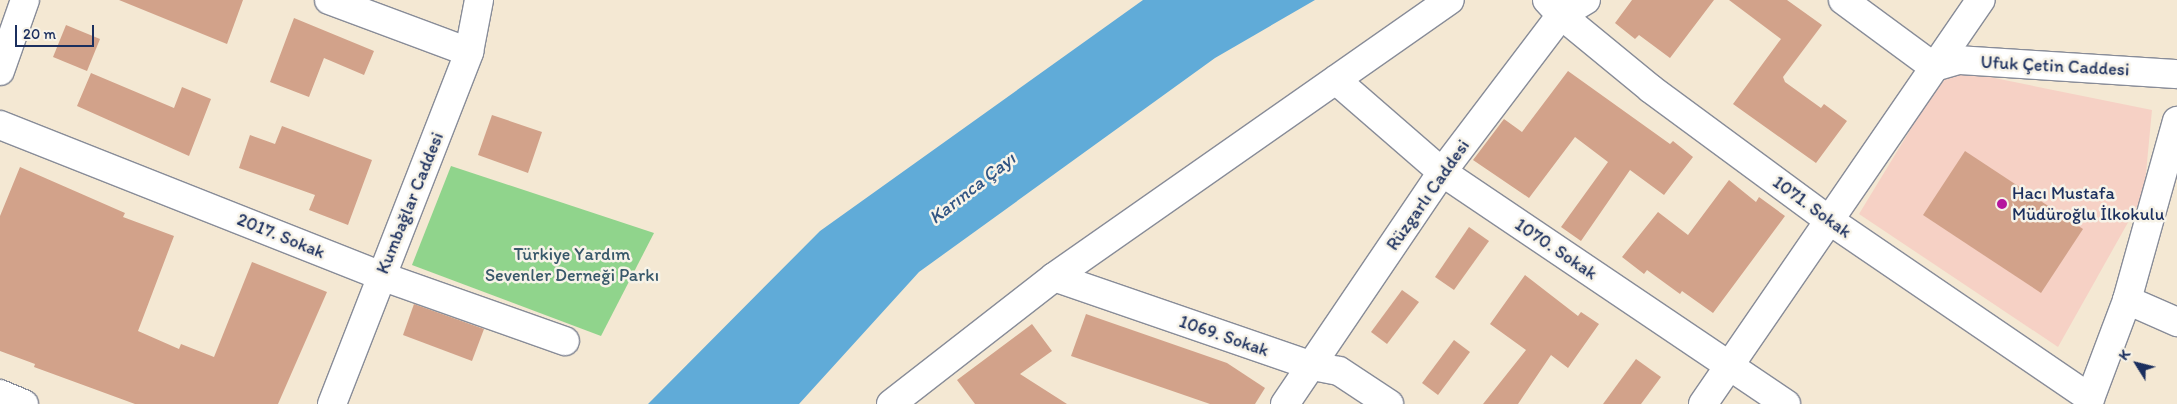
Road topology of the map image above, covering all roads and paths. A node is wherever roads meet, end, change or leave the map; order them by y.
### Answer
1 (25, 0) edge
2 (329, 0) edge
3 (479, 0) edge
4 (1450, 0) edge
5 (1586, 0) edge
6 (1843, 0) edge
7 (1981, 0) edge
8 (1554, 8) edge
9 (469, 52) junction
10 (1934, 67) junction
11 (0, 71) edge
12 (2177, 74) edge
13 (1336, 80) junction
14 (2177, 121) edge
15 (0, 125) edge
16 (1442, 172) junction
17 (1829, 220) junction
18 (381, 276) junction
19 (1054, 277) junction
20 (2127, 300) junction
21 (2177, 322) edge
22 (565, 341) dead end
23 (1313, 366) junction
24 (1729, 366) junction
25 (0, 394) edge
26 (2088, 401) edge
27 (893, 403) edge
28 (24, 404) edge
29 (332, 404) edge
30 (1284, 404) edge
31 (1389, 404) edge
32 (1703, 404) edge
33 (1786, 404) edge

1 - 11 street
2 - 9 street
3 - 9 street, Kumbağlar Caddesi
4 - 13 street
5 - 8 street, Rüzgarlı Caddesi
6 - 10 street
7 - 10 street
8 - 16 street, Rüzgarlı Caddesi
8 - 17 street, 1071. Sokak
9 - 18 street, Kumbağlar Caddesi
10 - 12 street, Ufuk Çetin Caddesi
10 - 17 street
13 - 16 street, 1070. Sokak
13 - 19 street
14 - 20 street
15 - 18 street, 2017. Sokak
16 - 23 street, Rüzgarlı Caddesi
16 - 24 street, 1070. Sokak
17 - 24 street
17 - 26 street, 1071. Sokak
18 - 22 street, 2017. Sokak
18 - 29 street, Kumbağlar Caddesi
19 - 23 street, 1069. Sokak
19 - 27 street
20 - 21 street
20 - 26 street
23 - 30 street, Rüzgarlı Caddesi
23 - 31 street, 1069. Sokak
24 - 32 street
24 - 33 street, 1070. Sokak
25 - 28 street

